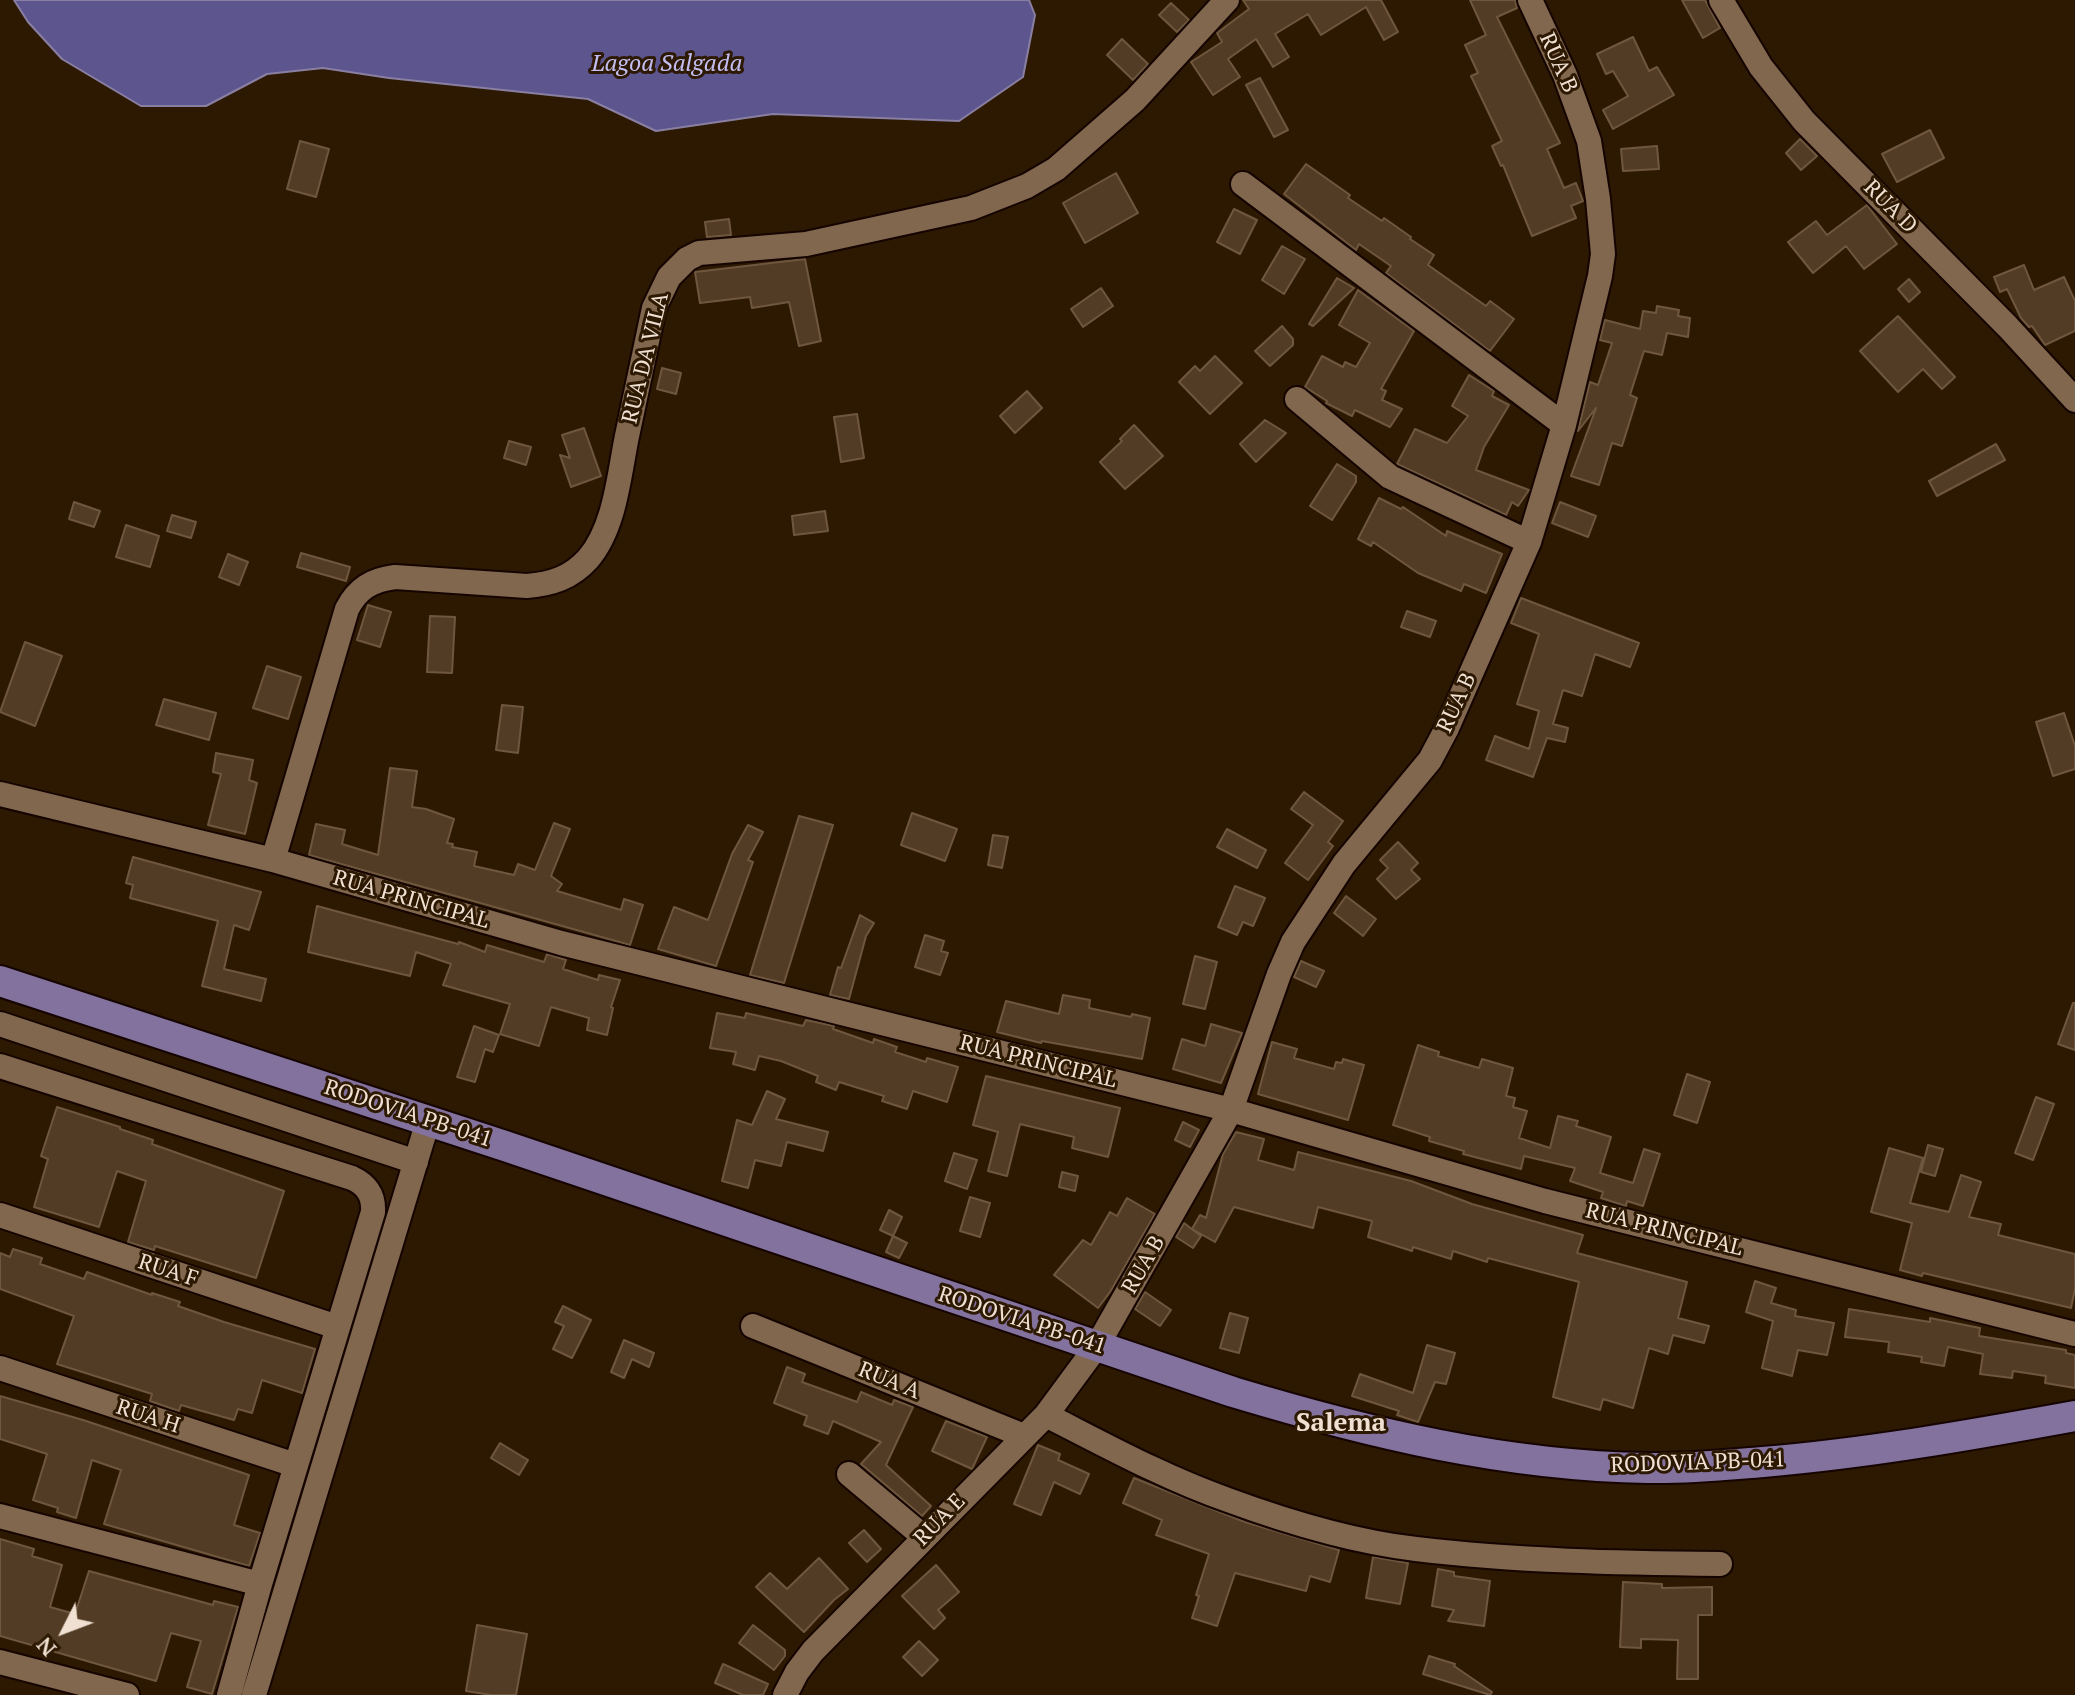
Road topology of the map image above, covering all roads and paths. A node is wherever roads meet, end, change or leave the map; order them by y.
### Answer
1 (1227, 0) edge
2 (1530, 0) edge
3 (1721, 0) edge
4 (1243, 184) dead end
5 (1297, 399) dead end
6 (2075, 400) edge
7 (1564, 425) junction
8 (1529, 542) junction
9 (0, 794) edge
10 (273, 860) junction
11 (0, 981) edge
12 (0, 1024) edge
13 (0, 1066) edge
14 (1231, 1110) junction
15 (428, 1121) junction
16 (416, 1162) junction
17 (0, 1215) edge
18 (753, 1326) dead end
19 (337, 1327) junction
20 (2075, 1334) edge
21 (1097, 1346) junction
22 (0, 1368) edge
23 (1046, 1415) junction
24 (2075, 1416) edge
25 (1024, 1436) junction
26 (295, 1465) junction
27 (849, 1474) dead end
28 (0, 1516) edge
29 (924, 1537) junction
30 (1720, 1564) dead end
31 (260, 1584) junction
32 (0, 1662) edge
33 (127, 1695) edge
34 (229, 1695) edge
35 (254, 1695) edge
36 (785, 1695) edge

1 - 10 street, RUA DA VILA
2 - 7 street, RUA B
3 - 6 street, RUA D
4 - 7 street
5 - 8 street
7 - 8 street, RUA B
8 - 14 street, RUA B
9 - 10 street, RUA PRINCIPAL
10 - 14 street, RUA PRINCIPAL
11 - 15 main road, RODOVIA PB-041
12 - 16 street
13 - 19 street
14 - 20 street, RUA PRINCIPAL
14 - 21 street, RUA B
15 - 16 street
15 - 21 main road, RODOVIA PB-041
16 - 35 street
17 - 19 street, RUA F
18 - 25 street, RUA A
19 - 26 street
21 - 23 street, RUA E
21 - 24 main road, RODOVIA PB-041
22 - 26 street, RUA H
23 - 25 street, RUA E
23 - 30 street
25 - 29 street, RUA E
26 - 31 street
27 - 29 street
28 - 31 street
29 - 36 street, RUA E
31 - 34 street
32 - 33 street

